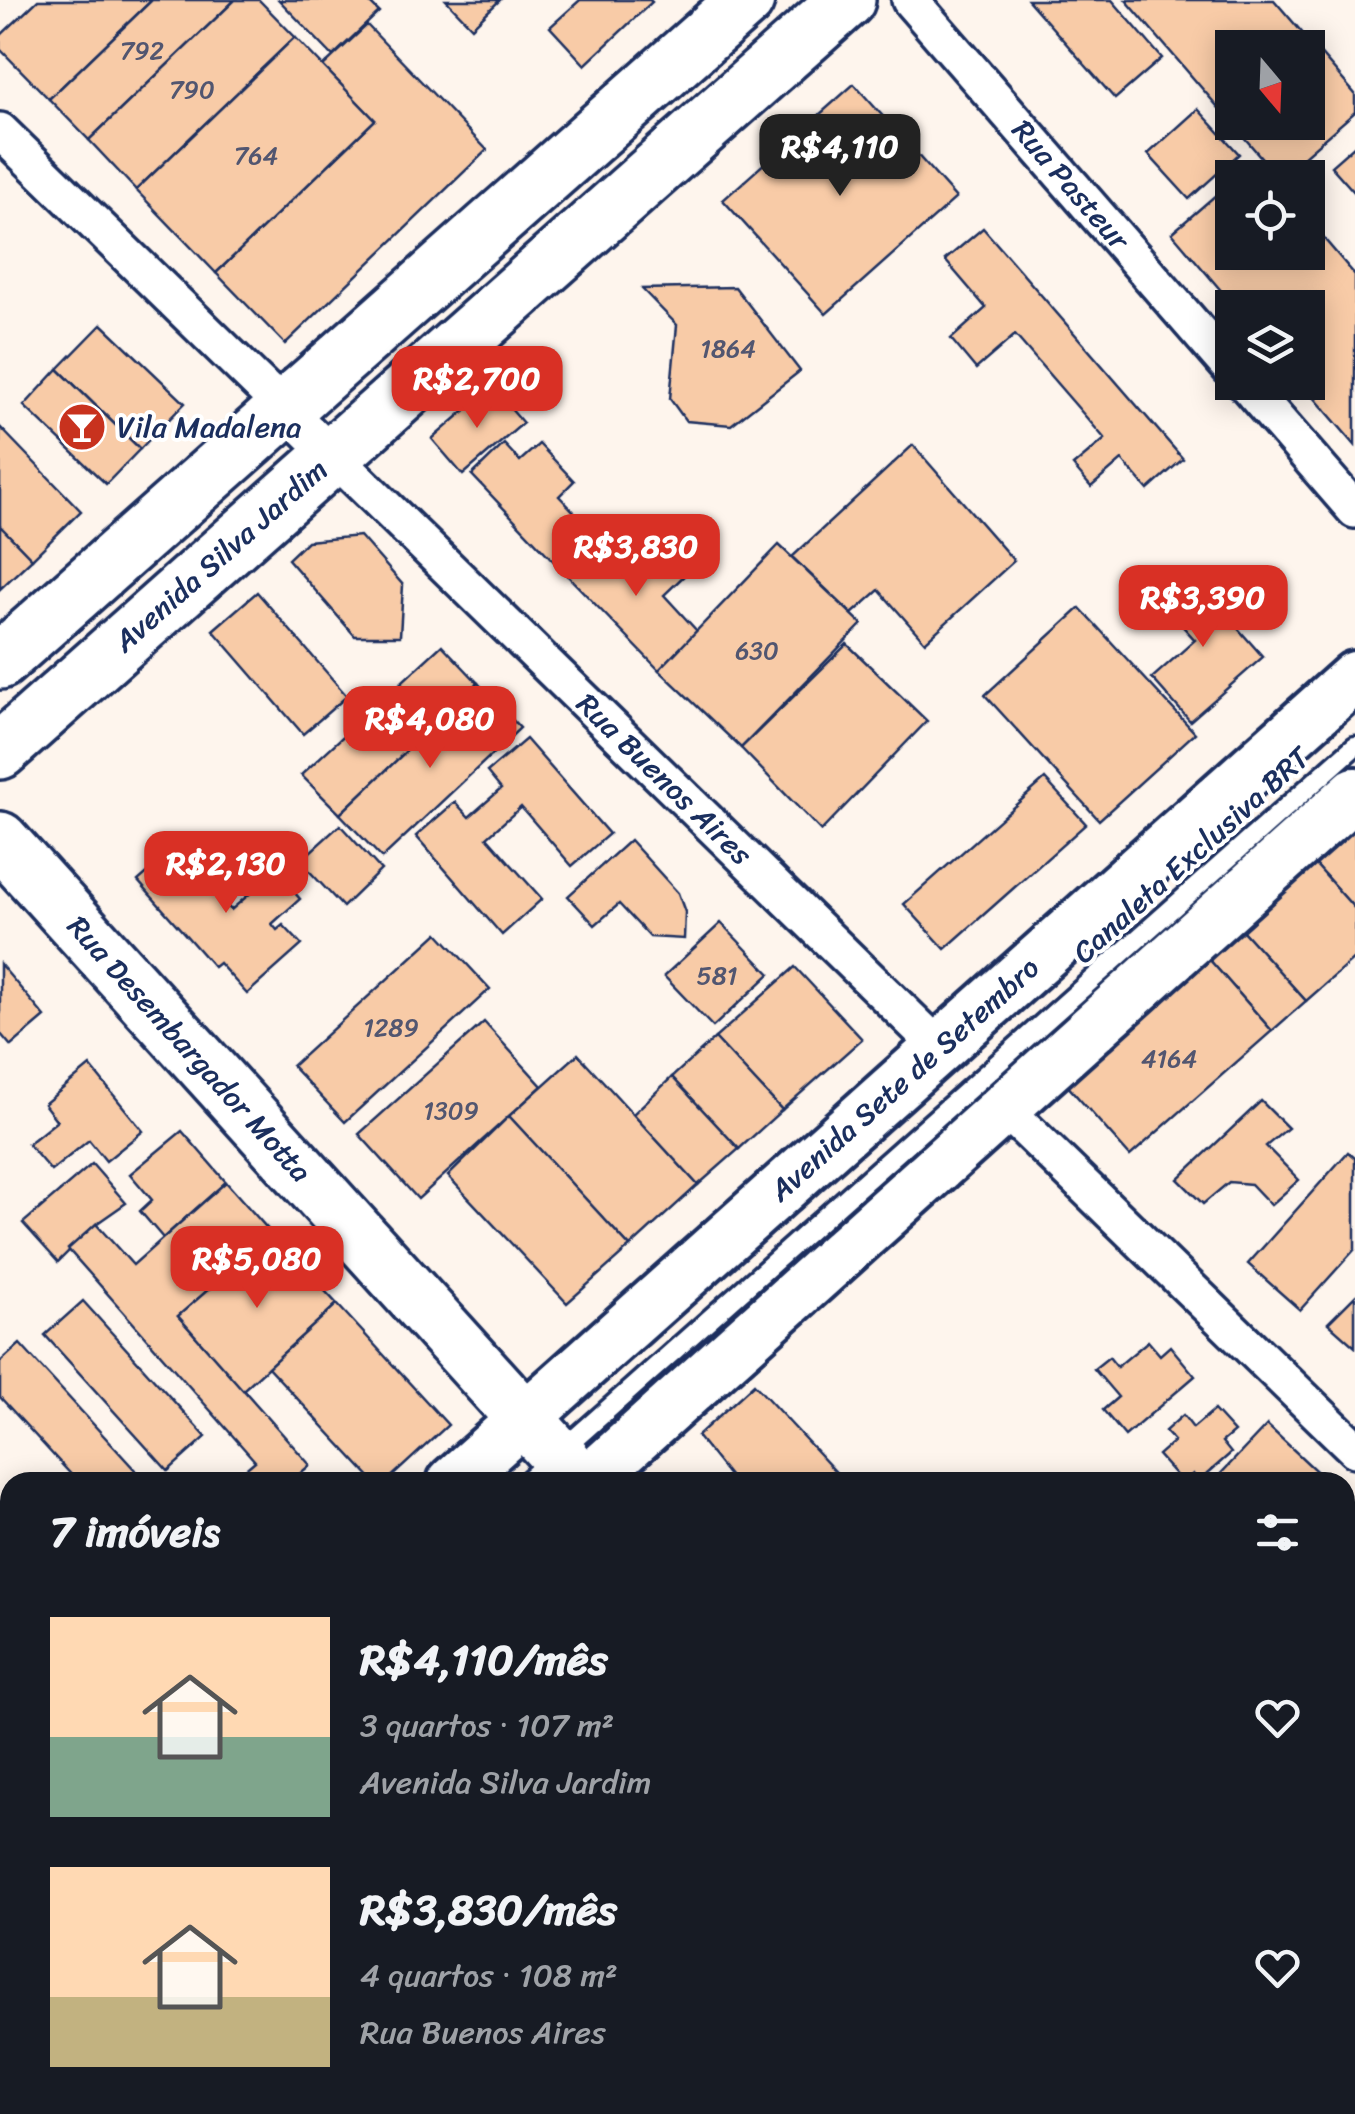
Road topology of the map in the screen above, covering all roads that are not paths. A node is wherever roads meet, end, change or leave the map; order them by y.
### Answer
1 (746, 0) edge
2 (847, 0) edge
3 (910, 0) edge
4 (0, 132) edge
5 (460, 254) junction
6 (545, 268) junction
7 (1215, 350) edge
8 (1260, 400) edge
9 (284, 408) junction
10 (332, 455) junction
11 (1355, 510) edge
12 (0, 662) edge
13 (1355, 677) edge
14 (1355, 746) edge
15 (0, 751) edge
16 (1355, 793) edge
17 (0, 840) edge
18 (940, 1048) junction
19 (1004, 1108) junction
20 (1355, 1449) edge
21 (555, 1464) edge
22 (510, 1472) edge

1 - 5 main road
2 - 6 main road, Avenida Silva Jardim
3 - 7 street, Rua Pasteur
4 - 9 street, Rua Buenos Aires
5 - 6 main road
5 - 9 main road
6 - 10 main road, Avenida Silva Jardim
8 - 11 street
9 - 10 street, Rua Buenos Aires
9 - 12 main road
10 - 15 main road, Avenida Silva Jardim
10 - 18 street, Rua Buenos Aires
13 - 18 main road, Avenida Sete de Setembro
14 - 21 lane, Canaleta Exclusiva BRT
16 - 19 main road, Avenida Sete de Setembro
17 - 21 main road, Rua Desembargador Motta
18 - 21 main road, Avenida Sete de Setembro
19 - 20 street
19 - 21 main road, Avenida Sete de Setembro
21 - 22 main road, Avenida Sete de Setembro

